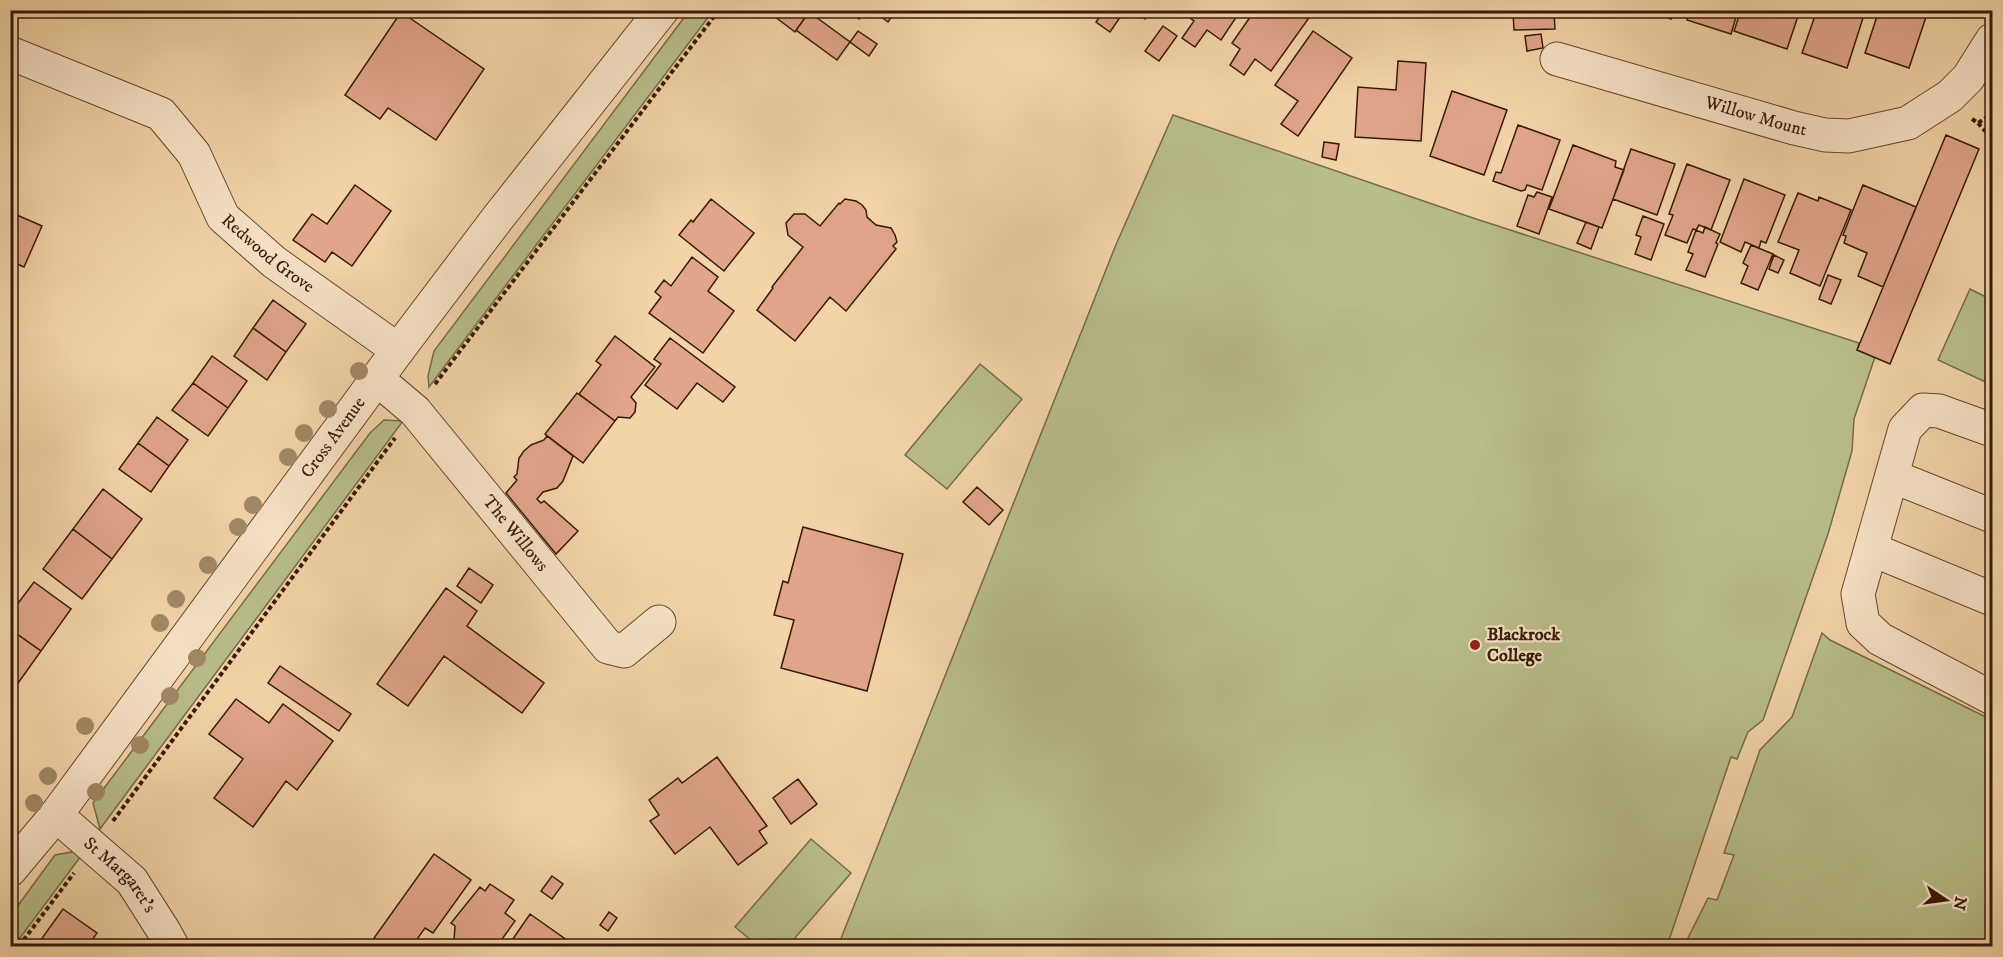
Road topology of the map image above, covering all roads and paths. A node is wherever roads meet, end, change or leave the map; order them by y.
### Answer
1 (662, 10) edge
2 (719, 10) edge
3 (1992, 40) edge
4 (10, 53) edge
5 (1557, 59) dead end
6 (1978, 123) dead end
7 (1988, 134) dead end
8 (398, 350) junction
9 (376, 379) junction
10 (415, 411) junction
11 (1992, 430) edge
12 (1892, 476) junction
13 (1992, 516) edge
14 (1871, 549) junction
15 (1992, 598) edge
16 (660, 622) dead end
17 (1990, 688) edge
18 (56, 815) junction
19 (93, 848) junction
20 (10, 870) edge
21 (19, 946) edge
22 (172, 946) edge

1 - 8 street, Cross Avenue
2 - 10 path
3 - 5 street, Willow Mount
4 - 8 street, Redwood Grove
6 - 7 path
8 - 9 street, Cross Avenue
9 - 10 street, The Willows
9 - 18 street, Cross Avenue
10 - 16 street, The Willows
10 - 19 path
11 - 12 street
12 - 13 street
12 - 14 street
14 - 15 street
14 - 17 street
18 - 19 street, St Margaret's
18 - 20 street, Cross Avenue
19 - 21 path
19 - 22 street, St Margaret's

